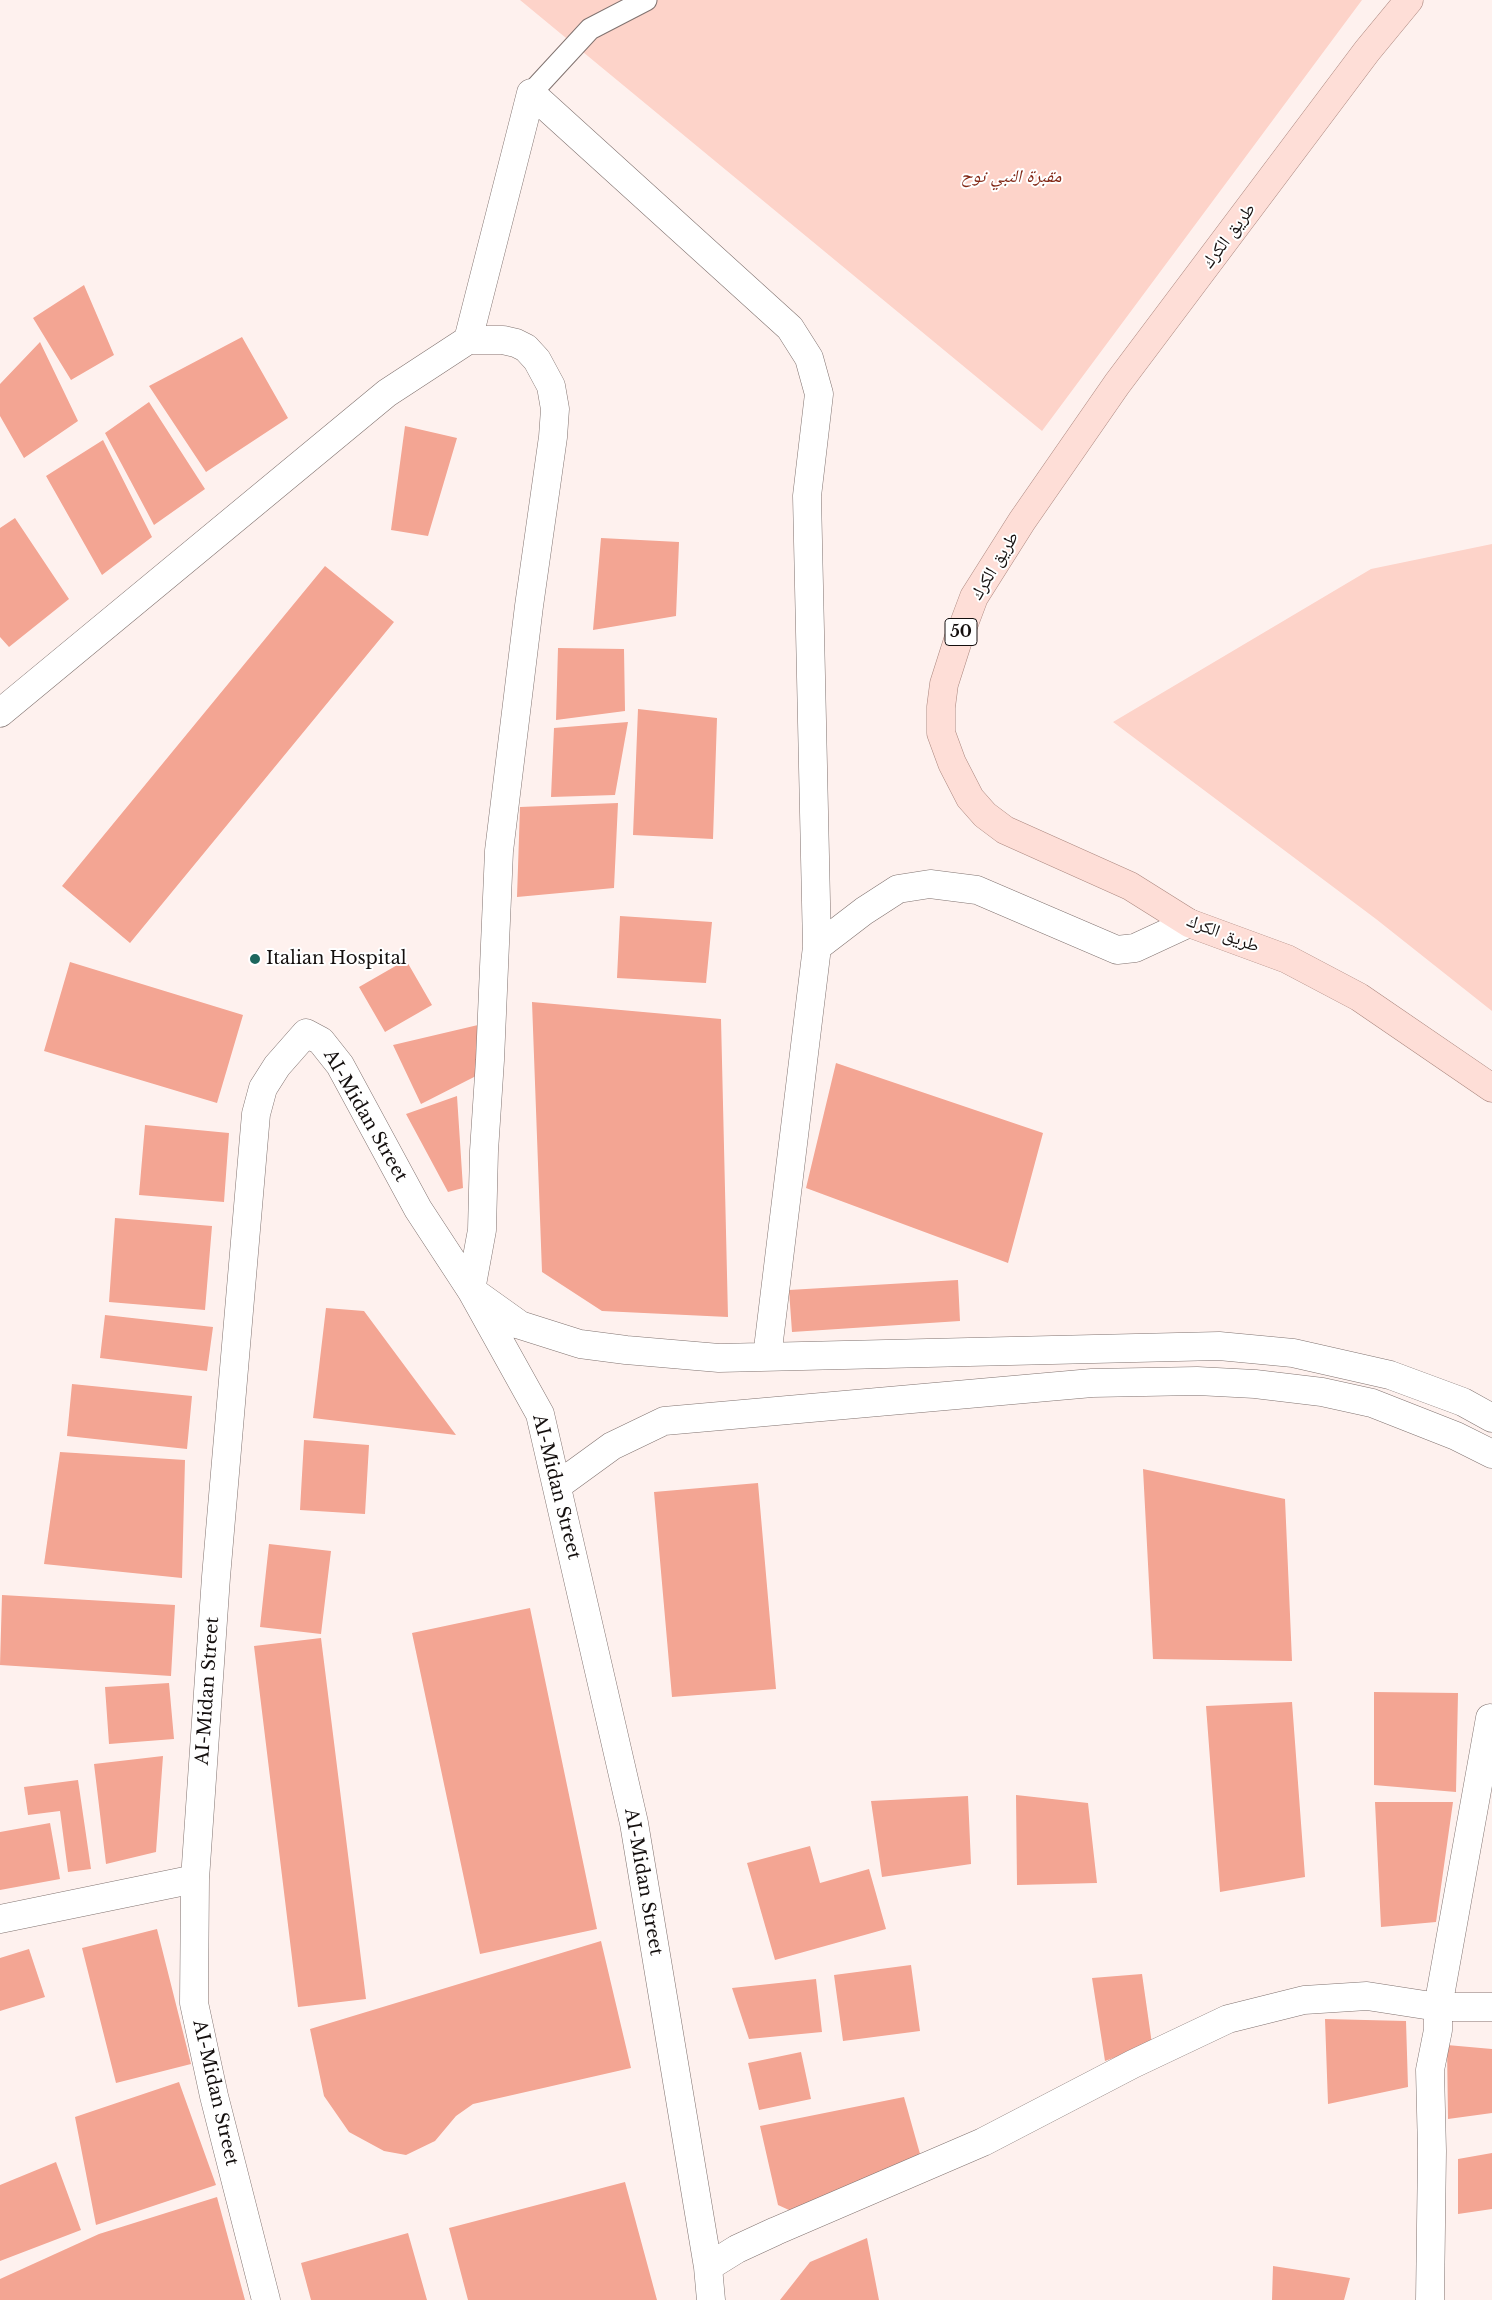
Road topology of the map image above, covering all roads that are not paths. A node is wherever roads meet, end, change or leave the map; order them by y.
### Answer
1 (646, 0) edge
2 (1409, 0) edge
3 (531, 93) junction
4 (468, 340) junction
5 (0, 714) edge
6 (1189, 923) junction
7 (817, 947) junction
8 (1492, 1088) edge
9 (471, 1290) junction
10 (1293, 1353) junction
11 (767, 1357) junction
12 (1287, 1387) junction
13 (1492, 1418) edge
14 (1492, 1454) edge
15 (557, 1486) junction
16 (1490, 1718) dead end
17 (195, 1878) junction
18 (0, 1919) edge
19 (1438, 2007) junction
20 (1492, 2007) edge
21 (708, 2267) junction
22 (266, 2300) edge
23 (711, 2300) edge
24 (1430, 2300) edge

1 - 3 lane
2 - 6 main road, طريق الكرك / 50
3 - 4 street
3 - 7 street
4 - 5 street
4 - 9 street
6 - 7 street
6 - 8 main road, طريق الكرك / 50
7 - 11 street
9 - 11 street
9 - 15 street, AI-Midan Street
9 - 17 street, AI-Midan Street
10 - 11 street
10 - 12 street
10 - 13 street
12 - 14 street
12 - 15 street
15 - 21 street, AI-Midan Street
16 - 19 street
17 - 18 street
17 - 22 street, AI-Midan Street
19 - 20 street
19 - 21 street
19 - 24 street
21 - 23 street, AI-Midan Street

